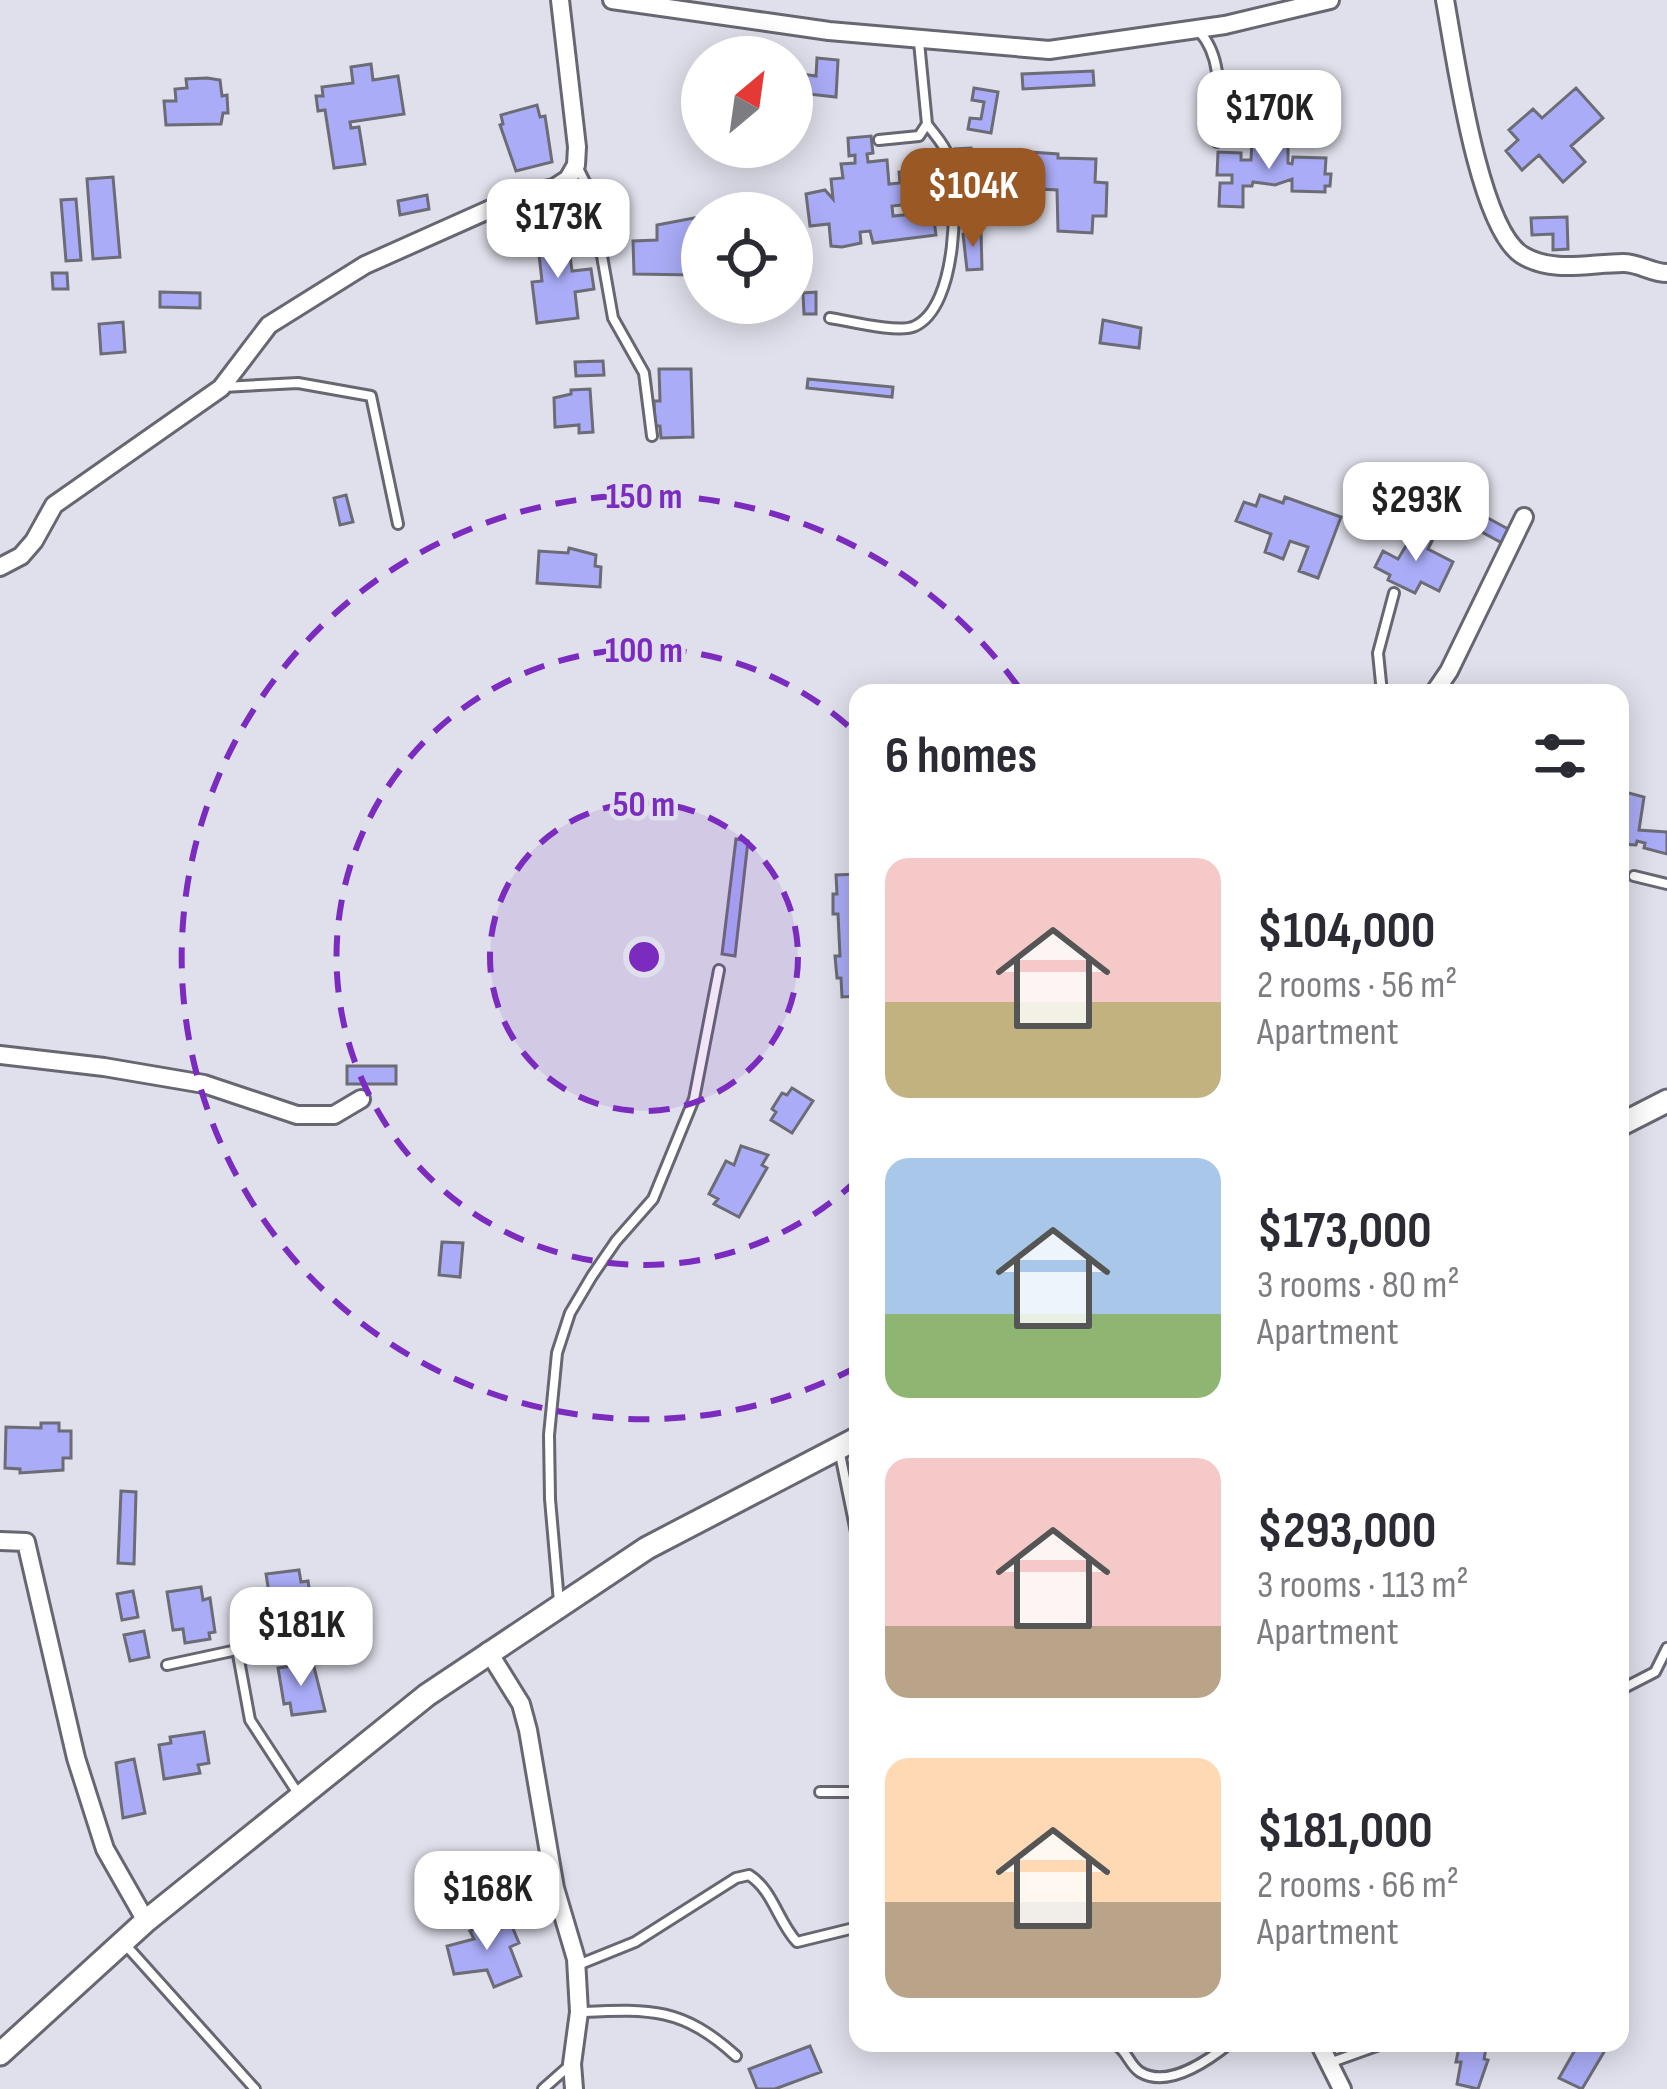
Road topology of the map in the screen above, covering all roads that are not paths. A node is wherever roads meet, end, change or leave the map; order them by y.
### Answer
1 (560, 0) edge
2 (612, 0) edge
3 (1330, 0) edge
4 (1445, 0) edge
5 (1198, 30) junction
6 (919, 41) junction
7 (927, 124) junction
8 (879, 140) dead end
9 (1217, 142) dead end
10 (576, 165) junction
11 (1667, 273) edge
12 (830, 318) dead end
13 (221, 388) junction
14 (652, 436) dead end
15 (1524, 517) dead end
16 (398, 524) dead end
17 (0, 567) edge
18 (1394, 593) dead end
19 (1381, 684) edge
20 (1440, 684) edge
21 (1634, 876) dead end
22 (1667, 884) edge
23 (719, 970) dead end
24 (0, 1055) edge
25 (362, 1099) dead end
26 (1667, 1101) edge
27 (1629, 1120) edge
28 (848, 1443) edge
29 (0, 1540) edge
30 (559, 1603) junction
31 (325, 1631) dead end
32 (1667, 1648) edge
33 (237, 1649) junction
34 (488, 1652) junction
35 (167, 1665) dead end
36 (1629, 1685) edge
37 (820, 1792) dead end
38 (849, 1792) edge
39 (300, 1796) junction
40 (146, 1921) junction
41 (849, 1929) edge
42 (122, 1941) junction
43 (577, 1965) junction
44 (579, 2012) junction
45 (1125, 2052) edge
46 (1219, 2052) edge
47 (1325, 2052) edge
48 (1360, 2052) edge
49 (0, 2054) edge
50 (736, 2056) dead end
51 (1332, 2062) junction
52 (572, 2064) junction
53 (255, 2089) edge
54 (543, 2089) edge
55 (574, 2089) edge
56 (1342, 2089) edge

1 - 10 street
2 - 6 street
3 - 5 street
4 - 11 street
5 - 6 street
5 - 9 lane
6 - 7 lane
7 - 8 lane
7 - 12 lane
10 - 13 street
10 - 14 lane
13 - 16 lane
13 - 17 street
15 - 20 street
18 - 19 lane
21 - 22 lane
23 - 30 lane
24 - 25 street
26 - 27 street
28 - 30 street
29 - 40 street
30 - 34 street
31 - 33 lane
32 - 36 lane
33 - 35 lane
33 - 39 lane
34 - 39 street
34 - 43 street
37 - 38 lane
39 - 40 street
40 - 42 street
41 - 43 lane
42 - 49 street
42 - 53 lane
43 - 44 street
44 - 50 lane
44 - 52 street
45 - 46 lane
47 - 51 street
48 - 51 lane
51 - 56 street
52 - 54 lane
52 - 55 street

